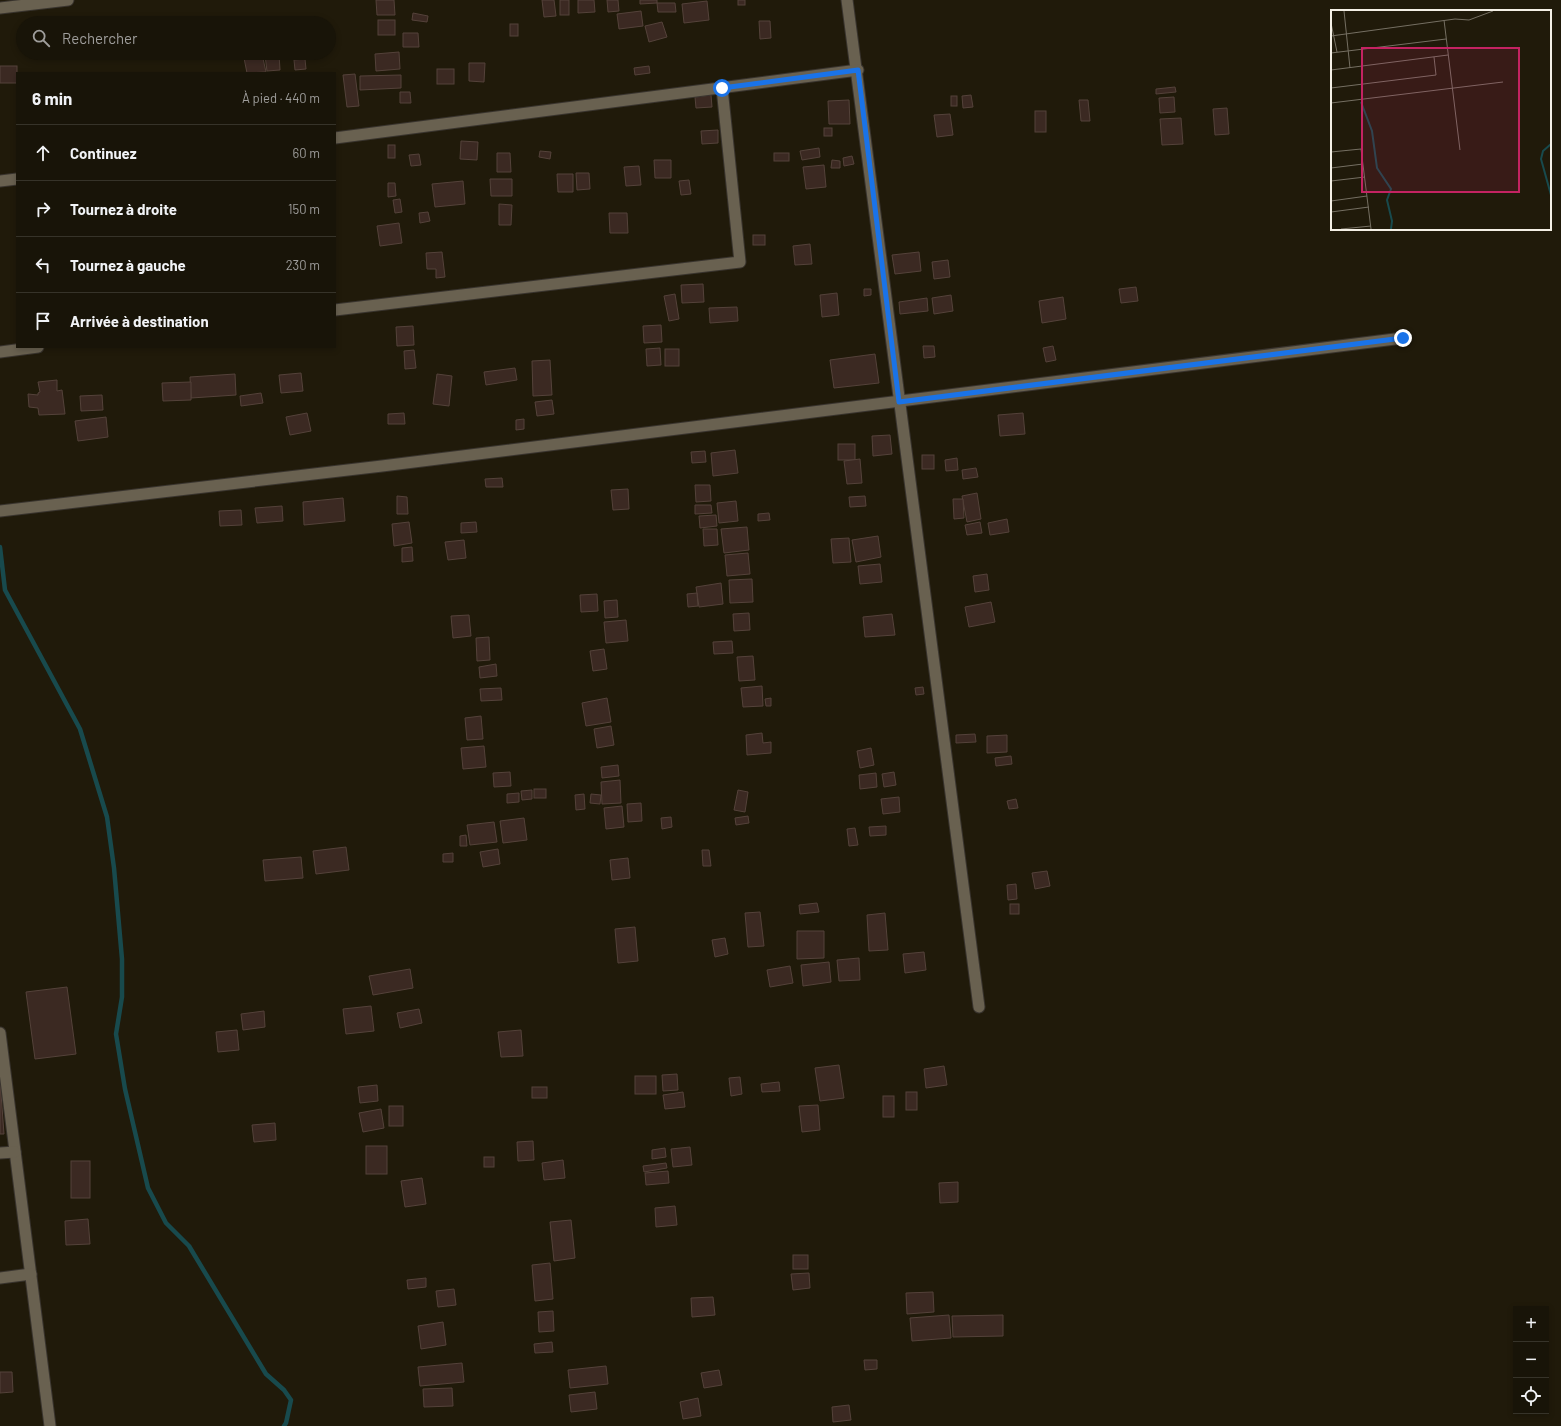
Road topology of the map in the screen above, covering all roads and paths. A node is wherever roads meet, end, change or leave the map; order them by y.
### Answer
1 (68, 0) edge
2 (847, 0) edge
3 (0, 8) edge
4 (858, 70) junction
5 (722, 88) junction
6 (336, 138) edge
7 (16, 179) edge
8 (0, 181) edge
9 (336, 310) edge
10 (1403, 338) dead end
11 (30, 348) edge
12 (0, 352) edge
13 (899, 402) junction
14 (0, 511) edge
15 (979, 1007) dead end
16 (0, 1032) edge
17 (15, 1152) junction
18 (0, 1153) edge
19 (31, 1274) junction
20 (0, 1278) edge
21 (50, 1426) edge

1 - 3 street
2 - 4 street
4 - 5 street
4 - 13 street
5 - 6 street
5 - 9 street
7 - 8 street
10 - 13 street
11 - 12 street
13 - 14 street
13 - 15 street
16 - 17 street
17 - 18 street
17 - 19 street
19 - 20 street
19 - 21 street

